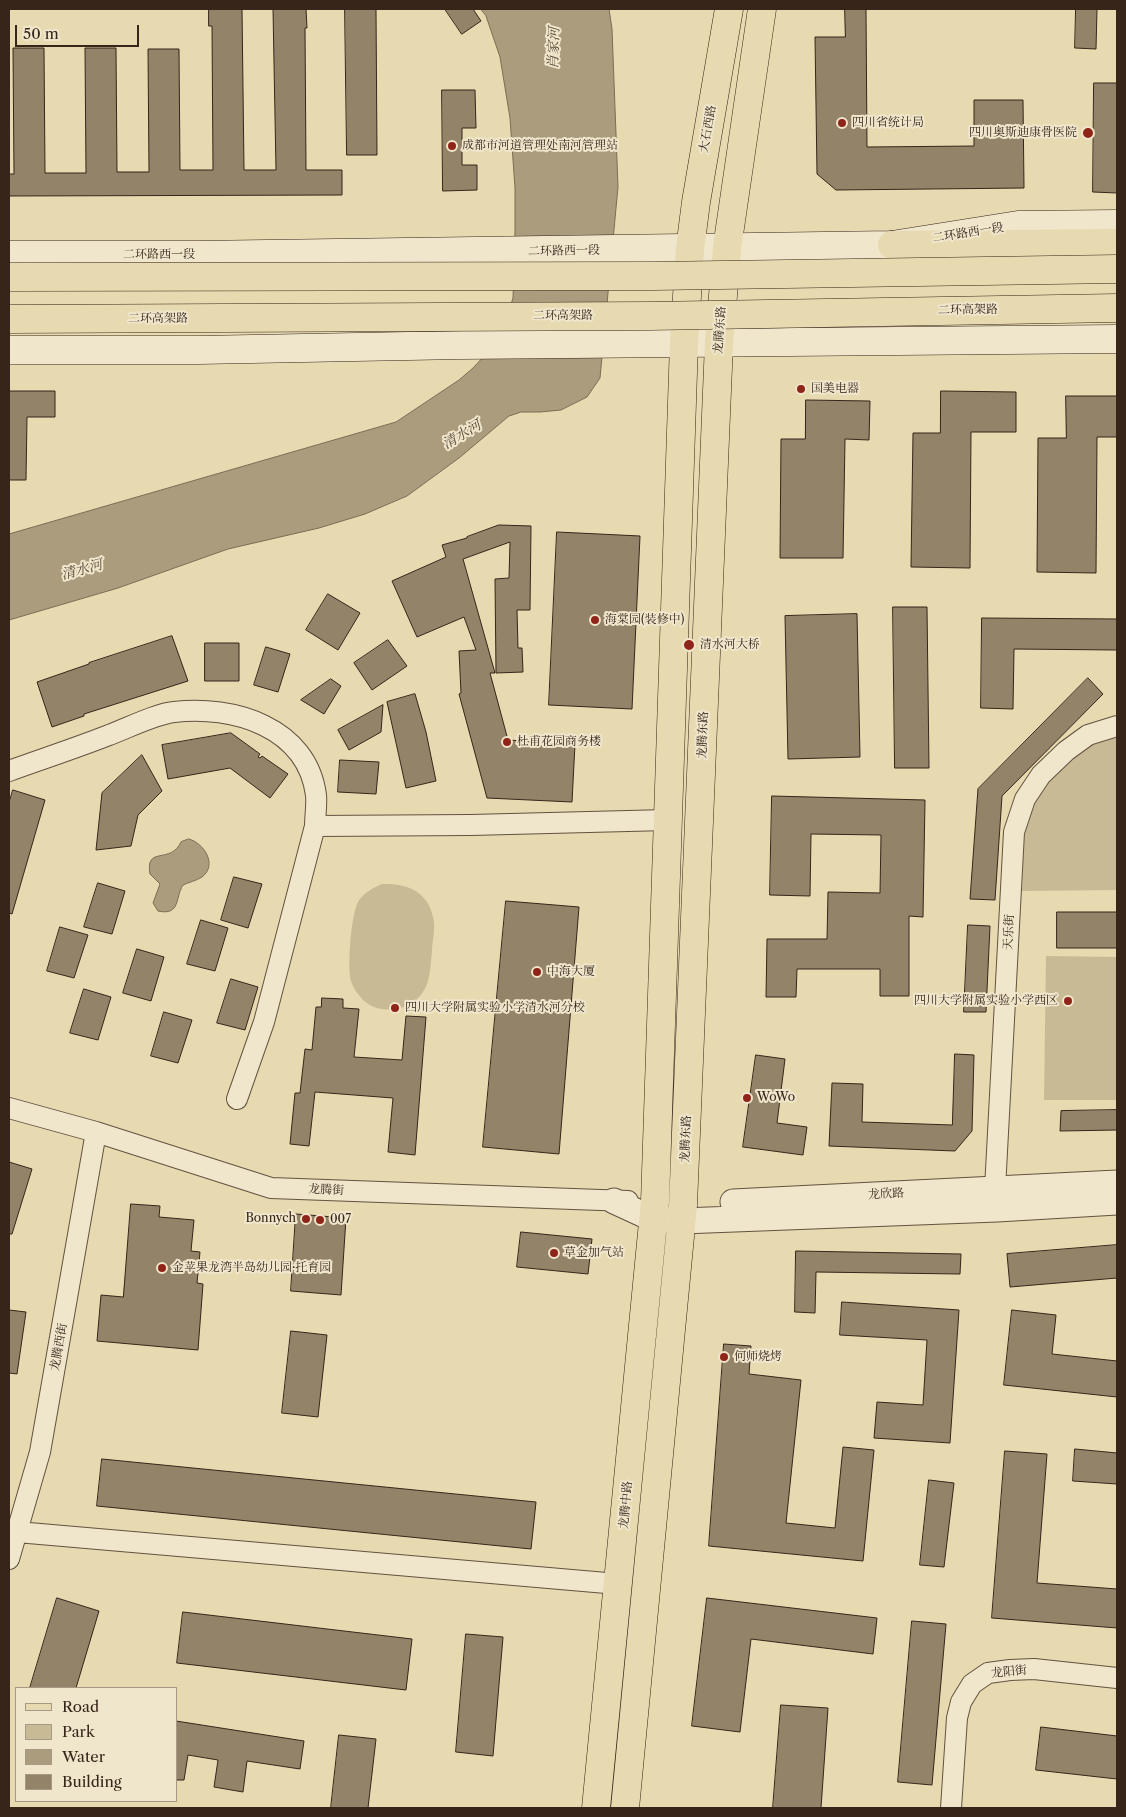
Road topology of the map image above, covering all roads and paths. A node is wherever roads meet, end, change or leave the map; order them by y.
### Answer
1 (729, 9) edge
2 (762, 9) edge
3 (1117, 224) edge
4 (1117, 243) edge
5 (892, 245) junction
6 (690, 248) junction
7 (727, 248) junction
8 (9, 255) edge
9 (1117, 269) edge
10 (9, 277) edge
11 (1117, 308) edge
12 (9, 319) edge
13 (1117, 339) edge
14 (719, 343) junction
15 (684, 344) junction
16 (9, 350) edge
17 (1117, 726) edge
18 (9, 771) edge
19 (667, 820) junction
20 (315, 826) junction
21 (237, 1099) dead end
22 (9, 1108) edge
23 (96, 1132) junction
24 (1117, 1183) edge
25 (995, 1189) junction
26 (614, 1201) joint
27 (1117, 1202) edge
28 (654, 1211) junction
29 (683, 1213) junction
30 (17, 1532) junction
31 (9, 1559) edge
32 (618, 1584) junction
33 (1117, 1678) edge
34 (596, 1808) edge
35 (625, 1808) edge
36 (951, 1808) edge

1 - 6 main road, 大石西路
2 - 7 main road
3 - 5 main road, 二环路西一段
4 - 5 main road
5 - 7 main road, 二环路西一段
6 - 7 main road, 二环路西一段
6 - 8 main road, 二环路西一段
6 - 15 main road
7 - 14 main road, 龙腾东路
9 - 10 main road, bridge
11 - 12 main road, 二环高架路, bridge
13 - 14 main road
14 - 15 main road
14 - 29 main road, 龙腾东路
15 - 16 main road
15 - 19 main road
17 - 25 street, 天乐街
18 - 20 street
19 - 20 street
19 - 28 main road
20 - 21 street
22 - 23 street, 龙腾街
23 - 26 street, 龙腾街
23 - 30 street, 龙腾西街
24 - 25 street, 龙欣路
25 - 29 street, 龙欣路
26 - 28 street, 龙欣路
27 - 29 street
28 - 29 street, 龙欣路
28 - 32 main road, 龙腾中路
29 - 35 main road
30 - 31 street, 龙腾西街
30 - 32 street
32 - 34 main road, 龙腾中路
33 - 36 street, 龙阳街

